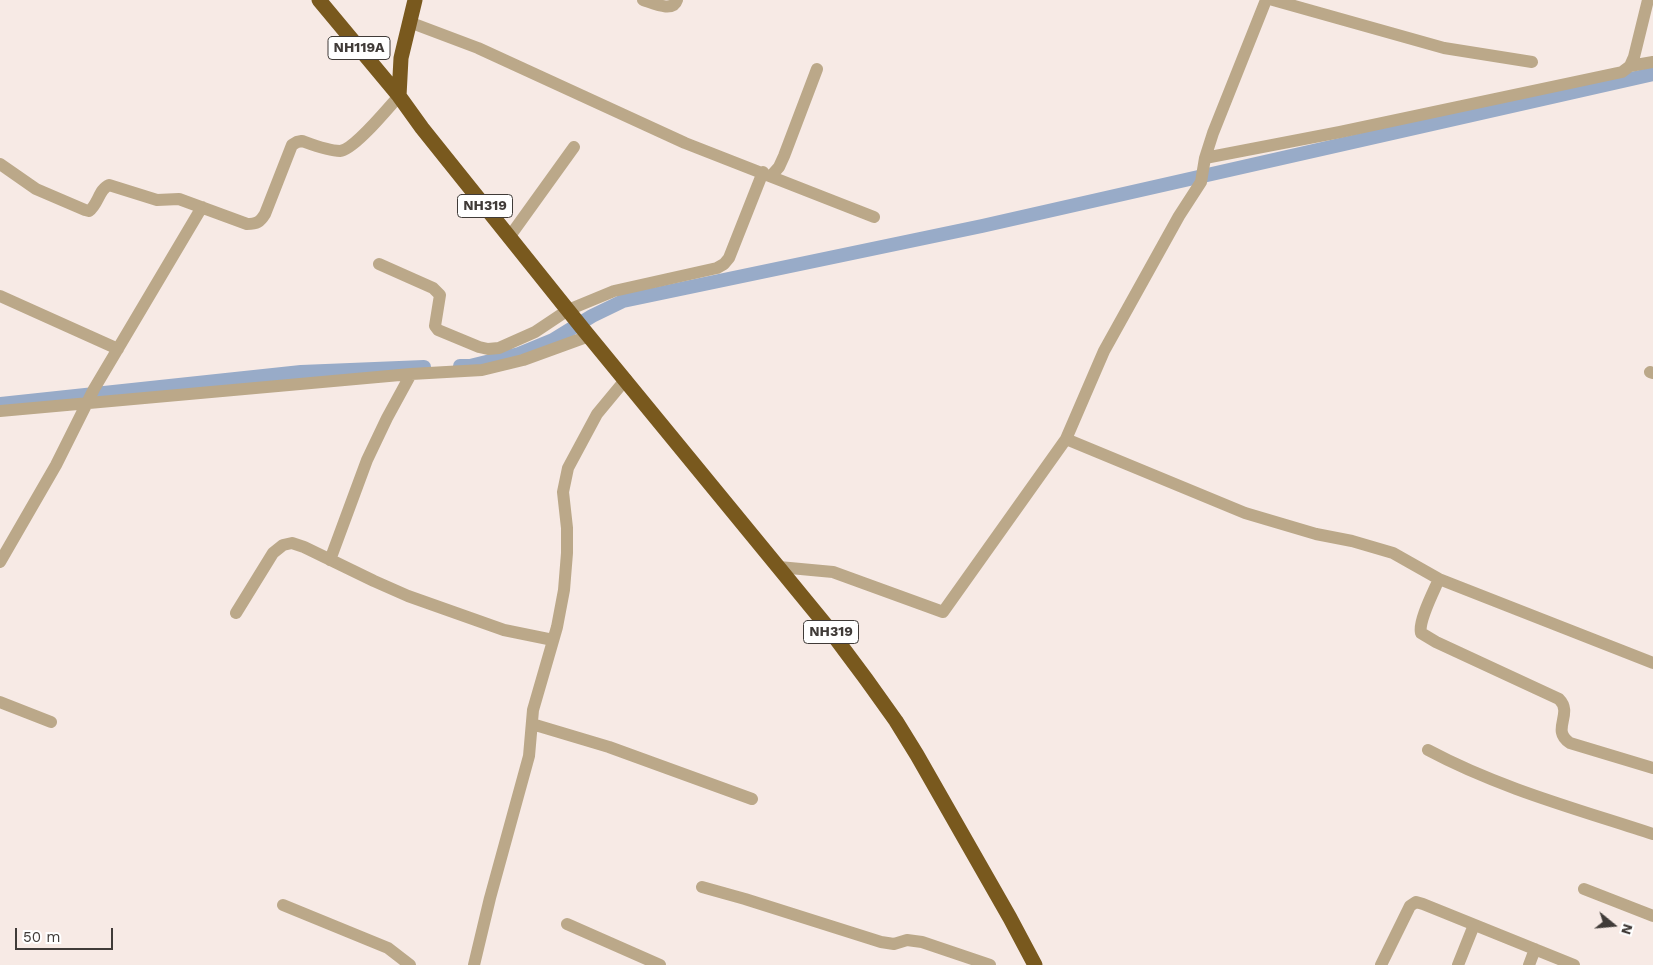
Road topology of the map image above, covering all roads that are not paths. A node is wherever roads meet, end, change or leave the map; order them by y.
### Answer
1 (319, 0) edge
2 (415, 0) edge
3 (643, 0) edge
4 (678, 0) edge
5 (1266, 0) edge
6 (1273, 0) edge
7 (1648, 0) edge
8 (409, 22) junction
9 (1532, 62) dead end
10 (1653, 62) edge
11 (1630, 66) junction
12 (817, 69) dead end
13 (399, 96) junction
14 (574, 147) dead end
15 (1204, 162) junction
16 (0, 164) edge
17 (767, 174) junction
18 (202, 207) junction
19 (874, 217) dead end
20 (510, 236) junction
21 (379, 264) dead end
22 (0, 296) edge
23 (570, 312) junction
24 (586, 332) junction
25 (118, 349) junction
26 (411, 374) junction
27 (626, 379) junction
28 (90, 397) junction
29 (0, 411) edge
30 (1066, 439) junction
31 (330, 560) junction
32 (0, 562) edge
33 (779, 566) junction
34 (1438, 579) junction
35 (236, 613) dead end
36 (553, 640) junction
37 (1653, 663) edge
38 (0, 702) edge
39 (51, 722) dead end
40 (532, 724) junction
41 (1428, 750) dead end
42 (1653, 768) edge
43 (752, 799) dead end
44 (1653, 834) edge
45 (702, 887) dead end
46 (1584, 889) dead end
47 (283, 905) dead end
48 (1653, 916) edge
49 (567, 924) dead end
50 (1474, 925) junction
51 (1535, 949) junction
52 (410, 965) edge
53 (474, 965) edge
54 (660, 965) edge
55 (990, 965) edge
56 (1035, 965) edge
57 (1381, 965) edge
58 (1458, 965) edge
59 (1529, 965) edge
60 (1574, 965) edge

1 - 13 highway, NH119A
2 - 8 highway
3 - 4 street
5 - 15 street
6 - 9 street
7 - 11 street
8 - 13 highway
8 - 17 street
10 - 11 street
11 - 15 street
12 - 17 street
13 - 18 street
13 - 20 highway, NH319
14 - 20 street
15 - 30 street
16 - 18 street
17 - 19 street
17 - 23 street
18 - 25 street
20 - 23 highway, NH319
21 - 23 street
22 - 25 street
23 - 24 highway, NH319
24 - 26 street
24 - 27 highway, NH319
25 - 28 street
26 - 28 street
26 - 31 street
27 - 33 highway, NH319
27 - 36 street
28 - 29 street
28 - 32 street
30 - 33 street
30 - 34 street
31 - 35 street
31 - 36 street
33 - 56 highway, NH319
34 - 37 street
34 - 42 street
36 - 40 street
38 - 39 street
40 - 43 street
40 - 53 street
41 - 44 street
45 - 55 street
46 - 48 street
47 - 52 street
49 - 54 street
50 - 51 street
50 - 57 street
50 - 58 street
51 - 59 street
51 - 60 street

